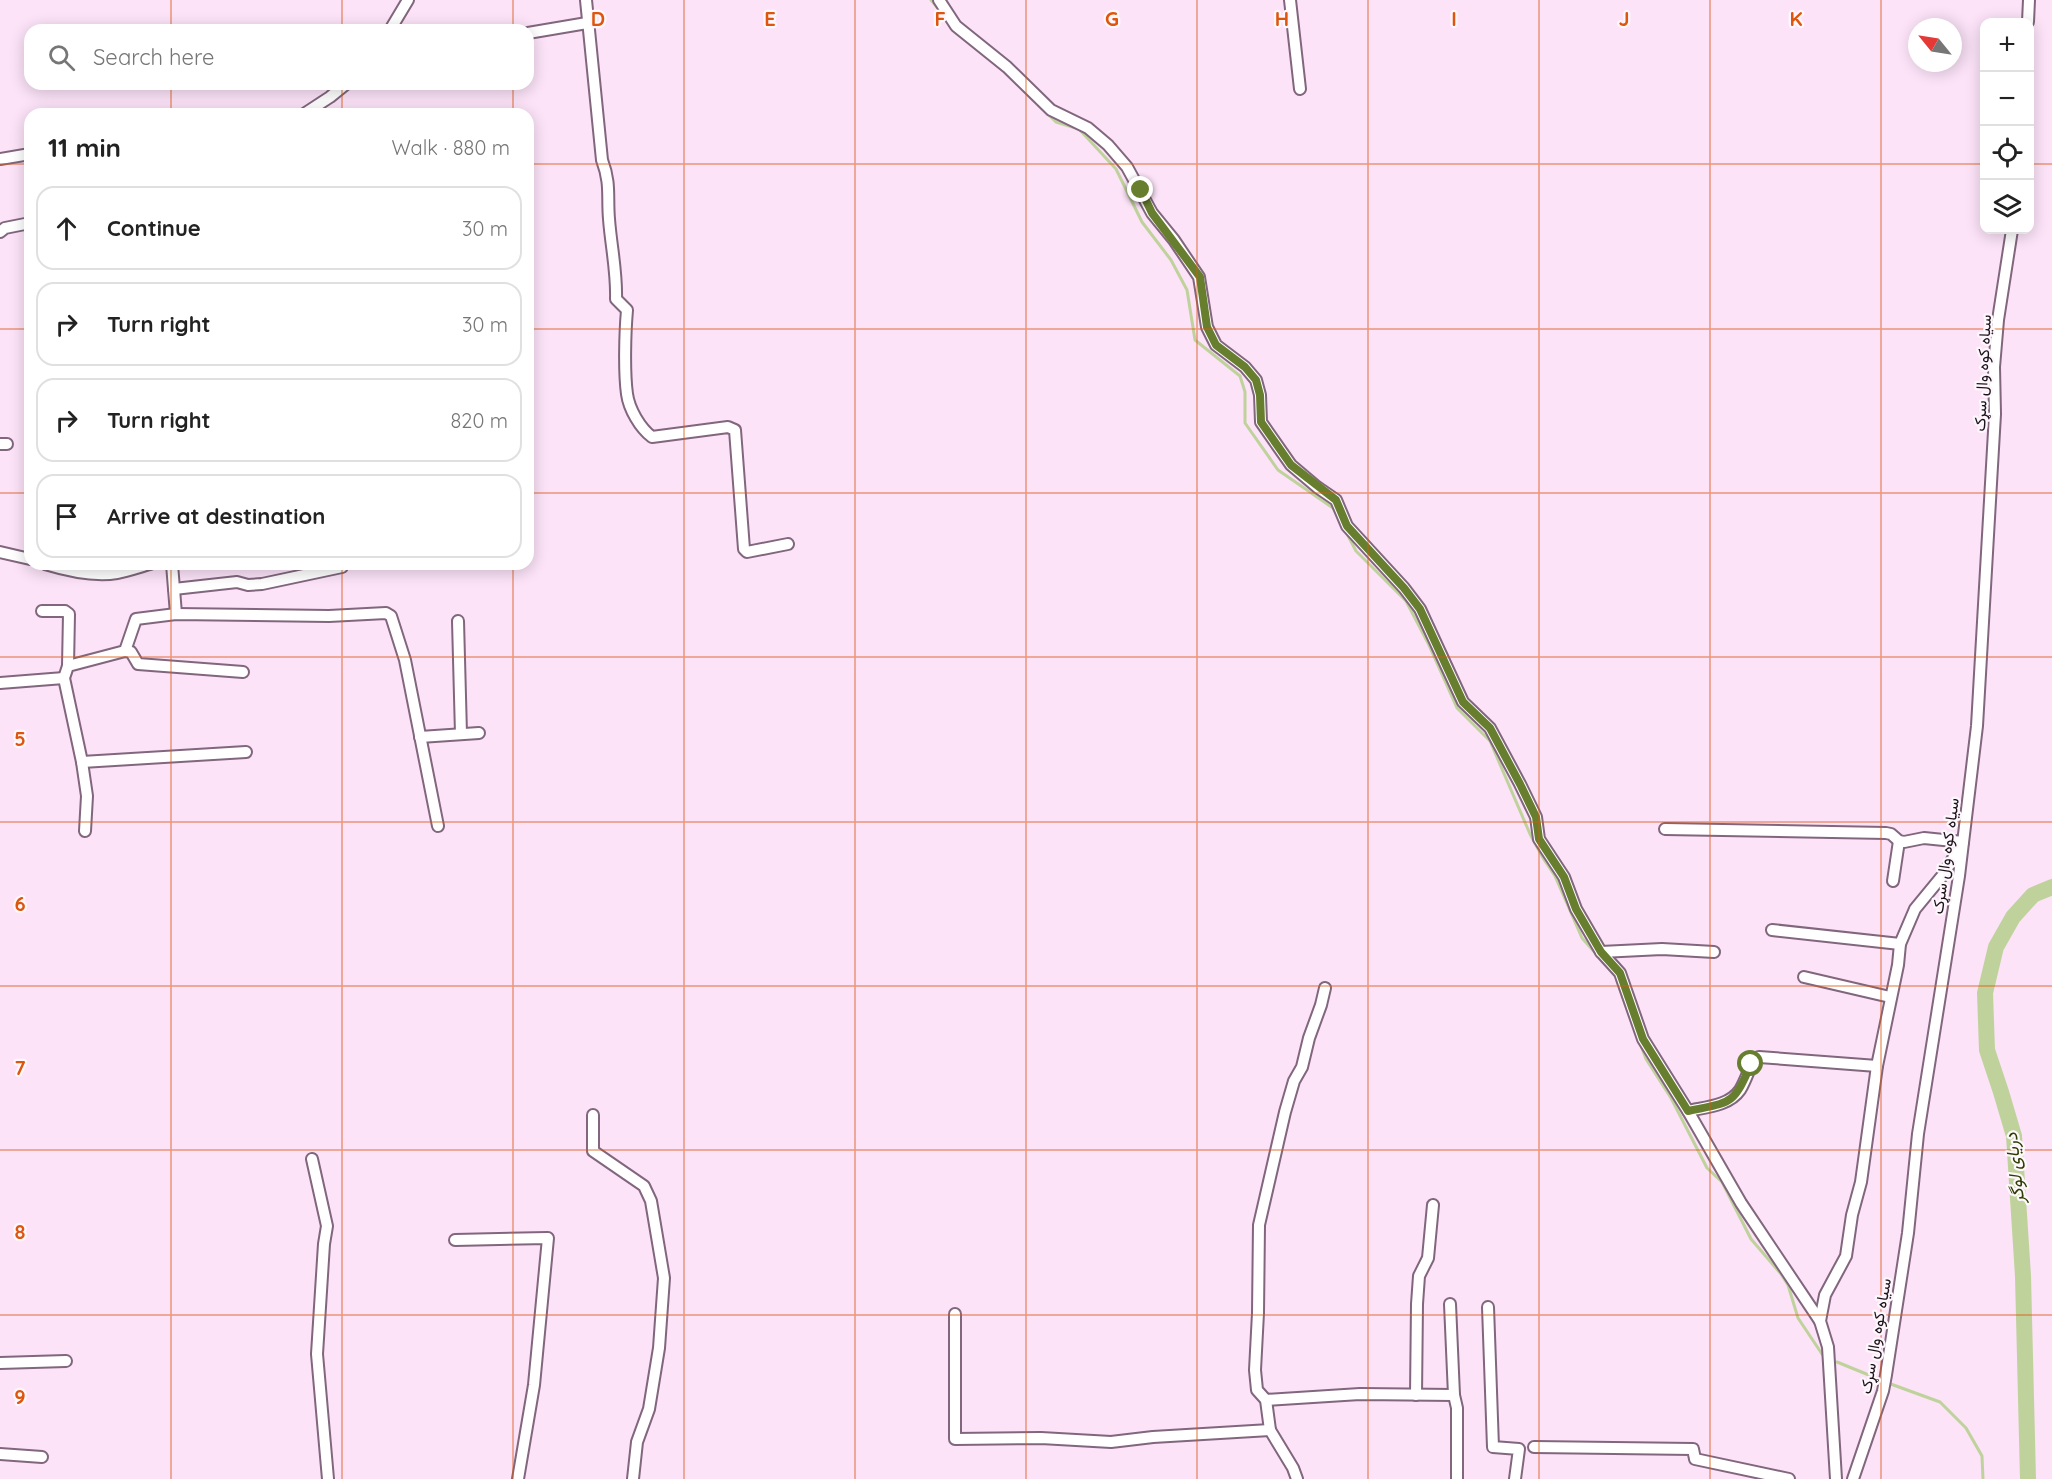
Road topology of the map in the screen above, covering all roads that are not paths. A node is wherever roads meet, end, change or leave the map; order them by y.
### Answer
1 (408, 0) edge
2 (586, 0) edge
3 (939, 0) edge
4 (1290, 0) edge
5 (2029, 0) edge
6 (2028, 18) edge
7 (587, 23) junction
8 (394, 24) edge
9 (534, 32) edge
10 (1300, 89) dead end
11 (339, 90) edge
12 (313, 108) edge
13 (24, 155) edge
14 (0, 159) edge
15 (24, 224) edge
16 (0, 232) edge
17 (2011, 234) edge
18 (788, 544) dead end
19 (0, 552) edge
20 (24, 558) edge
21 (71, 570) edge
22 (127, 570) edge
23 (172, 570) edge
24 (328, 570) edge
25 (174, 589) junction
26 (42, 611) dead end
27 (176, 614) junction
28 (458, 621) dead end
29 (125, 651) junction
30 (68, 666) junction
31 (243, 672) dead end
32 (64, 678) junction
33 (0, 683) edge
34 (478, 733) dead end
35 (461, 734) junction
36 (420, 737) junction
37 (246, 752) dead end
38 (82, 762) junction
39 (438, 826) dead end
40 (1665, 829) dead end
41 (85, 831) dead end
42 (1899, 842) junction
43 (1963, 842) junction
44 (1893, 881) dead end
45 (1772, 930) dead end
46 (1900, 944) junction
47 (1601, 952) junction
48 (1714, 952) dead end
49 (1804, 977) dead end
50 (1325, 988) dead end
51 (1890, 997) junction
52 (1877, 1066) junction
53 (1688, 1111) junction
54 (593, 1115) dead end
55 (312, 1159) dead end
56 (1433, 1205) dead end
57 (455, 1240) dead end
58 (1450, 1304) dead end
59 (1488, 1307) dead end
60 (955, 1314) dead end
61 (1820, 1321) junction
62 (66, 1361) dead end
63 (0, 1363) edge
64 (1416, 1395) junction
65 (1454, 1395) junction
66 (1266, 1400) junction
67 (1270, 1430) junction
68 (1534, 1447) dead end
69 (0, 1455) edge
70 (42, 1457) dead end
71 (328, 1479) edge
72 (518, 1479) edge
73 (633, 1479) edge
74 (1297, 1479) edge
75 (1457, 1479) edge
76 (1515, 1479) edge
77 (1789, 1479) edge
78 (1836, 1479) edge
79 (1853, 1479) edge

1 - 8 street
2 - 7 street
3 - 47 street
4 - 10 street
5 - 6 street
7 - 9 street
7 - 18 street
11 - 12 street
13 - 14 street
15 - 16 street
17 - 43 street, سیاه کوه وال سړک
19 - 20 street
21 - 22 street
23 - 25 street
24 - 25 street
25 - 27 street
26 - 30 street
27 - 29 street
27 - 36 street
28 - 35 street
29 - 30 street
29 - 31 street
30 - 32 street
32 - 33 street
32 - 38 street
34 - 35 street
35 - 36 street
36 - 39 street
37 - 38 street
38 - 41 street
40 - 42 street
42 - 43 street
42 - 44 street
43 - 46 street
43 - 79 street, سیاه کوه وال سړک
45 - 46 street
46 - 51 street
47 - 48 street
47 - 53 street
49 - 51 street
50 - 66 street
51 - 52 street
52 - 53 street
52 - 61 street
53 - 61 street
54 - 73 street
55 - 71 street
56 - 64 street
57 - 72 street
58 - 65 street
59 - 76 street
60 - 67 street
61 - 78 street
62 - 63 street
64 - 65 street
64 - 66 street
65 - 75 street
66 - 67 street
67 - 74 street
68 - 77 street
69 - 70 street

